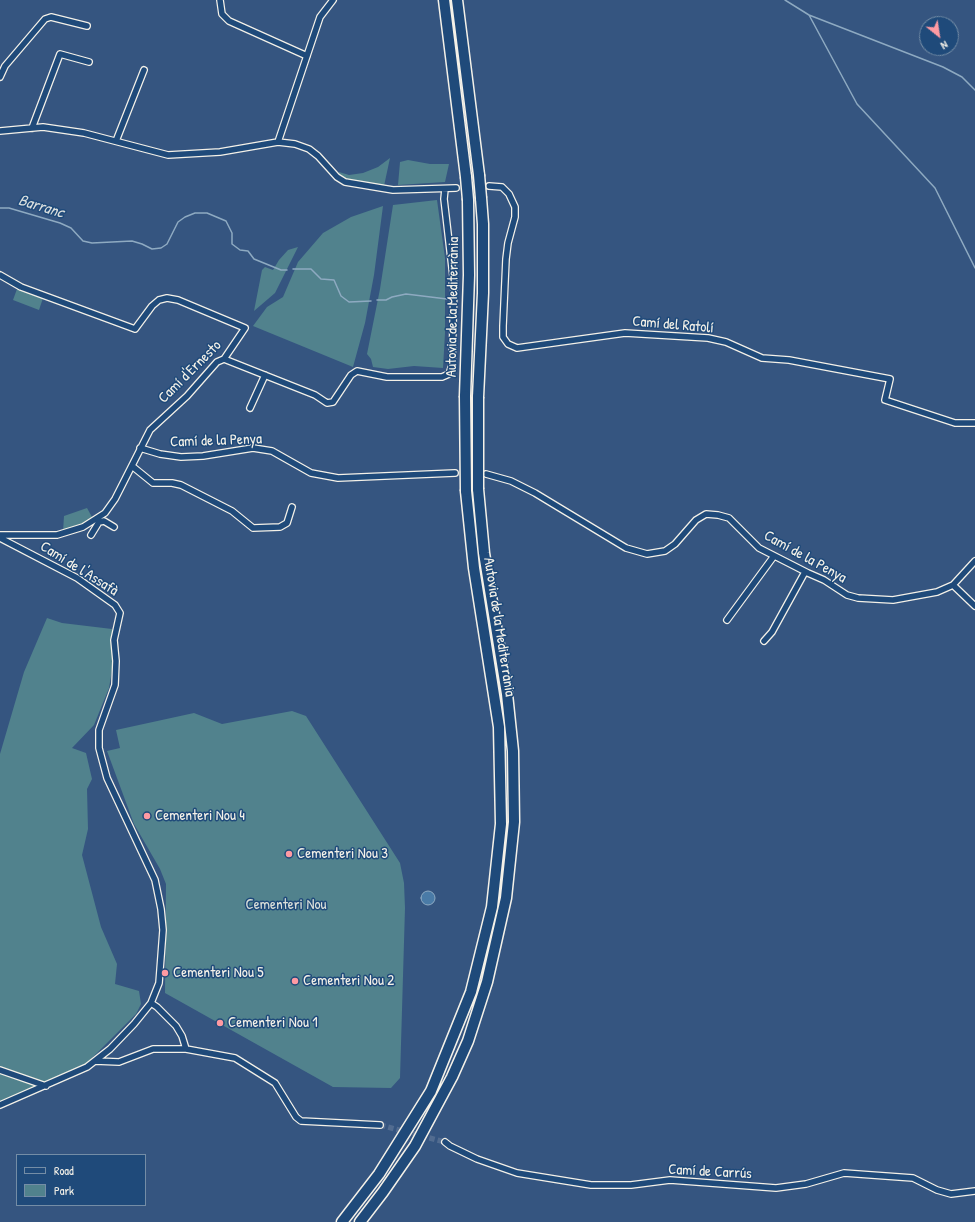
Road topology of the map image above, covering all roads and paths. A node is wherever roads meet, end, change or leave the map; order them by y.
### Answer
1 (220, 0) edge
2 (333, 0) edge
3 (444, 0) edge
4 (457, 0) edge
5 (87, 26) dead end
6 (307, 56) junction
7 (89, 62) dead end
8 (144, 70) dead end
9 (0, 77) edge
10 (32, 128) junction
11 (0, 130) edge
12 (116, 141) junction
13 (278, 142) junction
14 (492, 186) tunnel mouth
15 (456, 188) tunnel mouth
16 (444, 189) junction
17 (0, 275) edge
18 (224, 359) junction
19 (265, 375) junction
20 (250, 408) dead end
21 (975, 423) edge
22 (140, 448) junction
23 (132, 466) junction
24 (455, 473) tunnel mouth
25 (486, 474) tunnel mouth
26 (292, 507) dead end
27 (103, 514) junction
28 (99, 522) junction
29 (114, 527) dead end
30 (91, 535) dead end
31 (0, 537) edge
32 (774, 556) junction
33 (975, 561) edge
34 (806, 572) junction
35 (953, 585) junction
36 (975, 606) edge
37 (727, 620) dead end
38 (764, 641) dead end
39 (151, 1003) junction
40 (186, 1049) junction
41 (95, 1061) junction
42 (0, 1070) edge
43 (46, 1086) junction
44 (0, 1105) edge
45 (380, 1125) tunnel mouth
46 (445, 1142) tunnel mouth
47 (975, 1191) edge
48 (342, 1222) edge
49 (360, 1222) edge

1 - 6 street
2 - 6 street
3 - 48 highway, Autovia de la Mediterrània, bridge
4 - 49 highway, Autovia de la Mediterrània, bridge
5 - 9 street
6 - 13 street
7 - 10 street
8 - 12 street
10 - 11 street
10 - 12 street
12 - 13 street
13 - 16 street
14 - 21 street, Camí del Ratolí
15 - 16 street
16 - 19 street
17 - 18 street, Camí d'Ernesto
18 - 19 street
18 - 22 street, Camí d'Ernesto
19 - 20 street
22 - 23 street, Camí d'Ernesto
22 - 24 street, Camí de la Penya
23 - 26 street
23 - 27 street, Camí d'Ernesto
25 - 32 street, Camí de la Penya
27 - 28 street
27 - 31 street, Camí d'Ernesto
28 - 29 street
28 - 30 street
31 - 39 street, Camí de l'Assafà
32 - 34 street, Camí de la Penya
32 - 37 street
33 - 35 street, Camí de la Penya
34 - 35 street, Camí de la Penya
34 - 38 street
35 - 36 street
39 - 40 street
39 - 41 street, Camí de l'Assafà
40 - 41 street
40 - 45 street
41 - 43 street, Camí de l'Assafà
42 - 43 street
43 - 44 street, Camí de l'Assafà
46 - 47 street, Camí de Carrús

